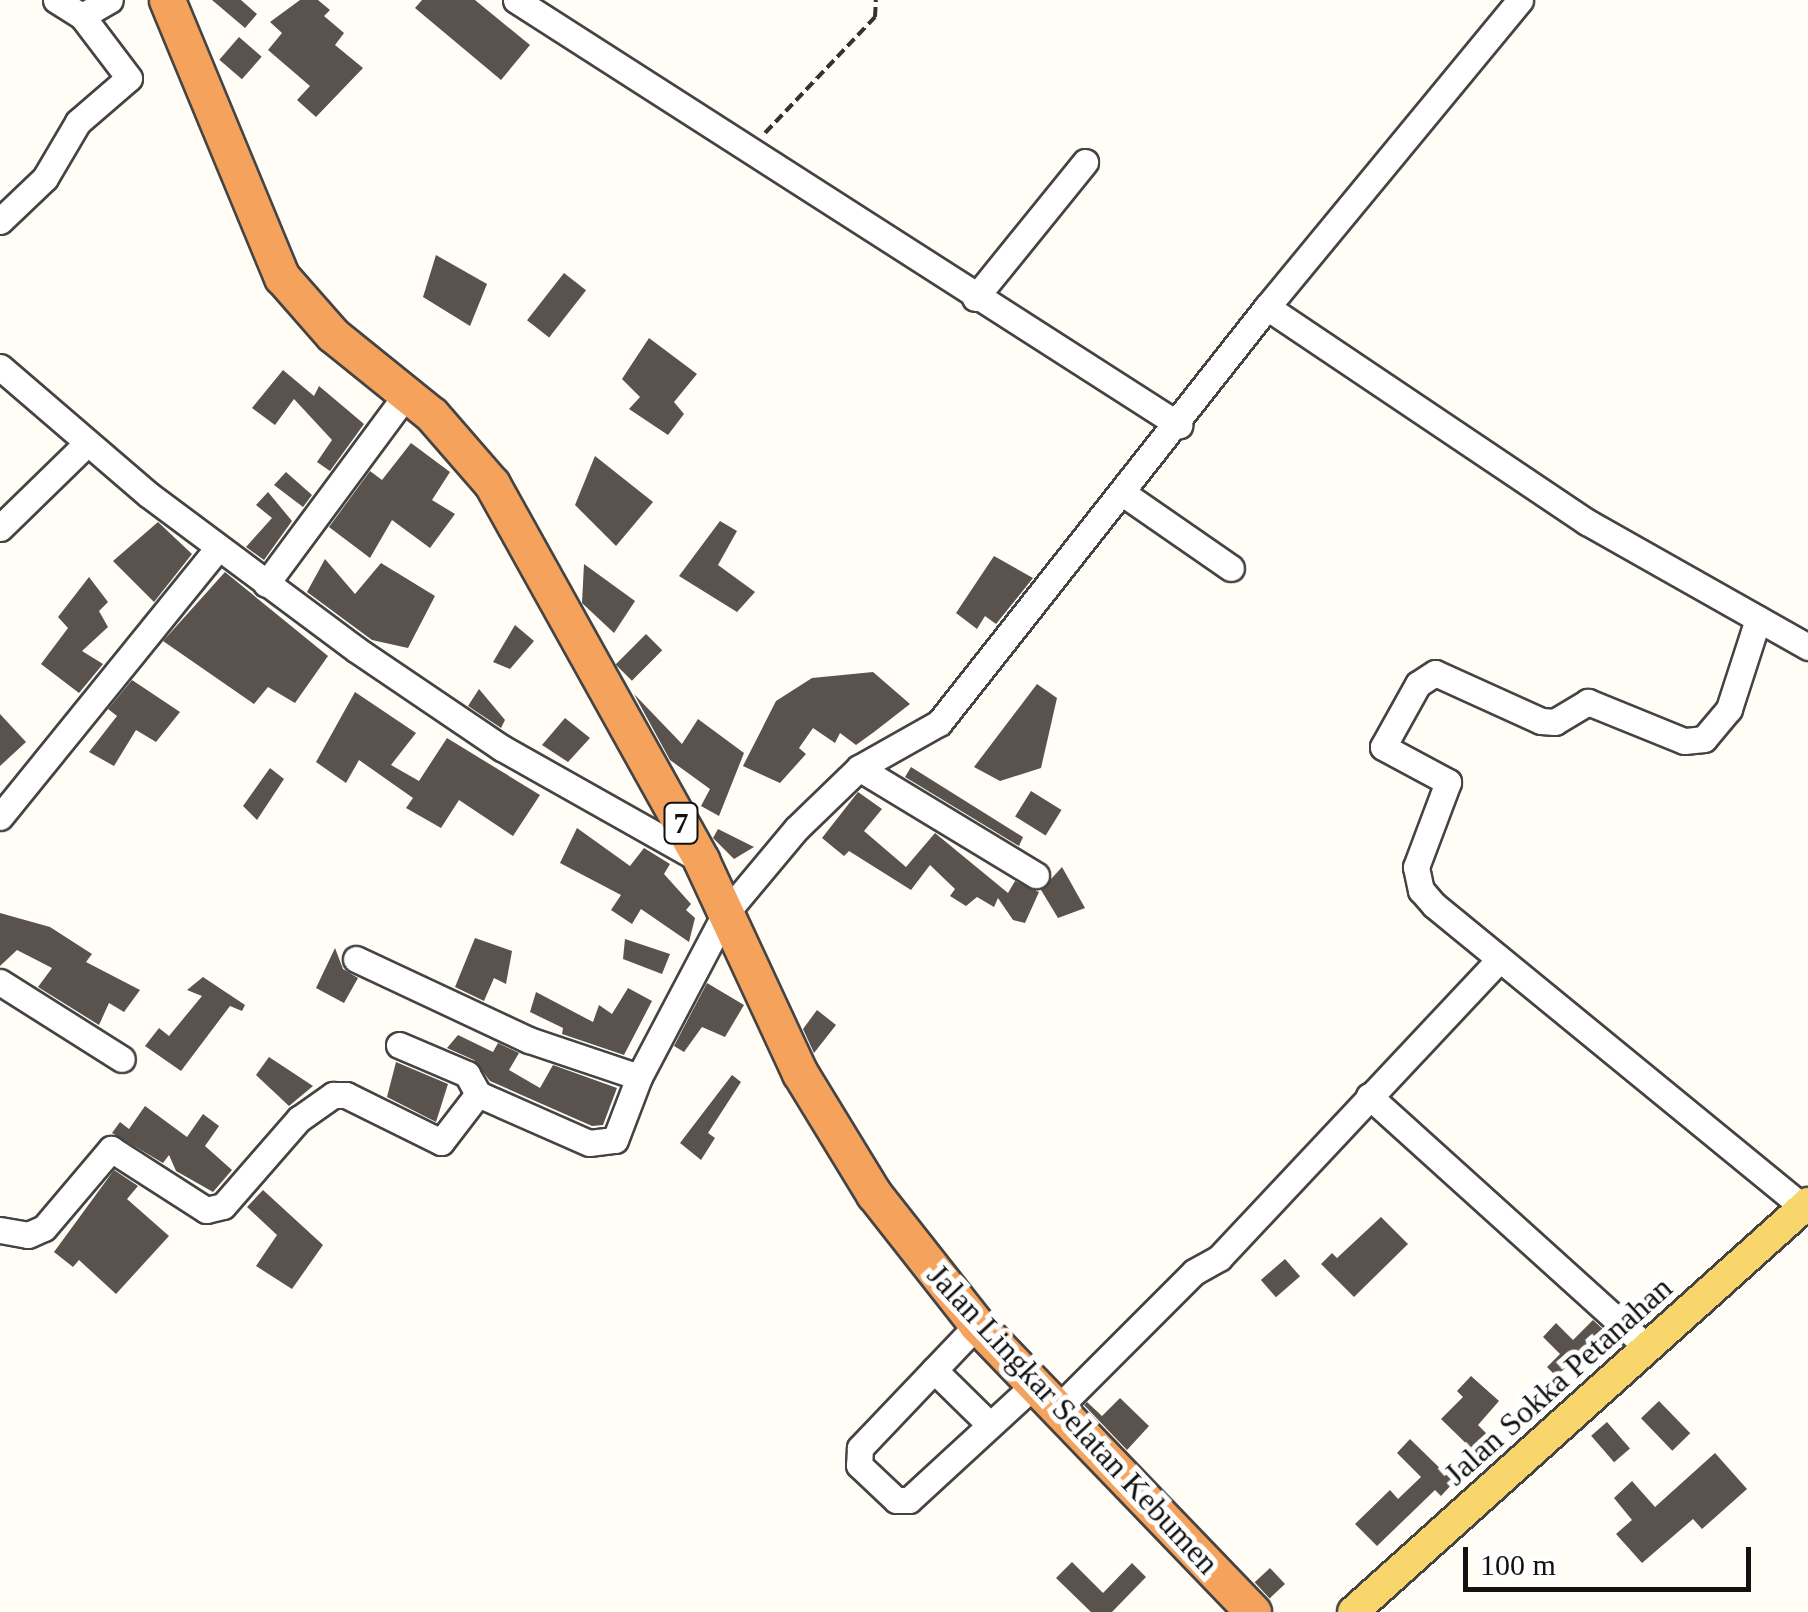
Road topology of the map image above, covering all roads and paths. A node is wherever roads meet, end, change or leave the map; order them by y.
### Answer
1 (56, 0) edge
2 (110, 0) edge
3 (168, 0) edge
4 (516, 0) edge
5 (876, 0) edge
6 (1520, 0) edge
7 (82, 16) junction
8 (748, 151) junction
9 (1085, 162) dead end
10 (0, 222) edge
11 (975, 298) junction
12 (1268, 307) junction
13 (0, 367) edge
14 (406, 395) junction
15 (1178, 425) junction
16 (86, 444) junction
17 (1124, 494) junction
18 (0, 528) edge
19 (218, 548) junction
20 (1230, 568) dead end
21 (266, 584) junction
22 (1758, 619) junction
23 (1808, 647) edge
24 (859, 768) junction
25 (0, 817) edge
26 (701, 860) junction
27 (1036, 875) dead end
28 (725, 914) junction
29 (356, 959) dead end
30 (1500, 960) junction
31 (0, 982) edge
32 (399, 1045) dead end
33 (122, 1059) dead end
34 (639, 1077) junction
35 (478, 1094) junction
36 (1369, 1096) junction
37 (1806, 1205) edge
38 (0, 1230) edge
39 (977, 1325) junction
40 (1648, 1348) junction
41 (934, 1370) junction
42 (1047, 1396) junction
43 (990, 1425) junction
44 (1253, 1612) edge
45 (1354, 1612) edge

1 - 7 street
2 - 7 street
3 - 14 highway, Jalan Lingkar Selatan Kebumen / 7
4 - 8 street
5 - 8 path
6 - 12 street
7 - 10 street
8 - 11 street
9 - 11 street
11 - 15 street
12 - 15 street
12 - 22 street
13 - 16 street
14 - 21 street
14 - 26 highway, Jalan Lingkar Selatan Kebumen / 7
15 - 17 street
16 - 18 street
16 - 19 street
17 - 20 street
17 - 24 street
19 - 21 street
19 - 25 street
21 - 26 street
22 - 23 street
22 - 30 street
24 - 27 street
24 - 28 street
26 - 28 highway, Jalan Lingkar Selatan Kebumen / 7
28 - 34 street
28 - 39 highway, Jalan Lingkar Selatan Kebumen / 7
29 - 34 street
30 - 36 street
30 - 37 street
31 - 33 street
32 - 35 street
34 - 35 street
35 - 38 street
36 - 40 street
36 - 42 street
37 - 40 main road, Jalan Sokka Petanahan
39 - 41 street
39 - 42 highway, Jalan Lingkar Selatan Kebumen / 7
40 - 45 main road, Jalan Sokka Petanahan
41 - 43 street
41 - 43 street
42 - 43 street
42 - 44 highway, Jalan Lingkar Selatan Kebumen / 7

